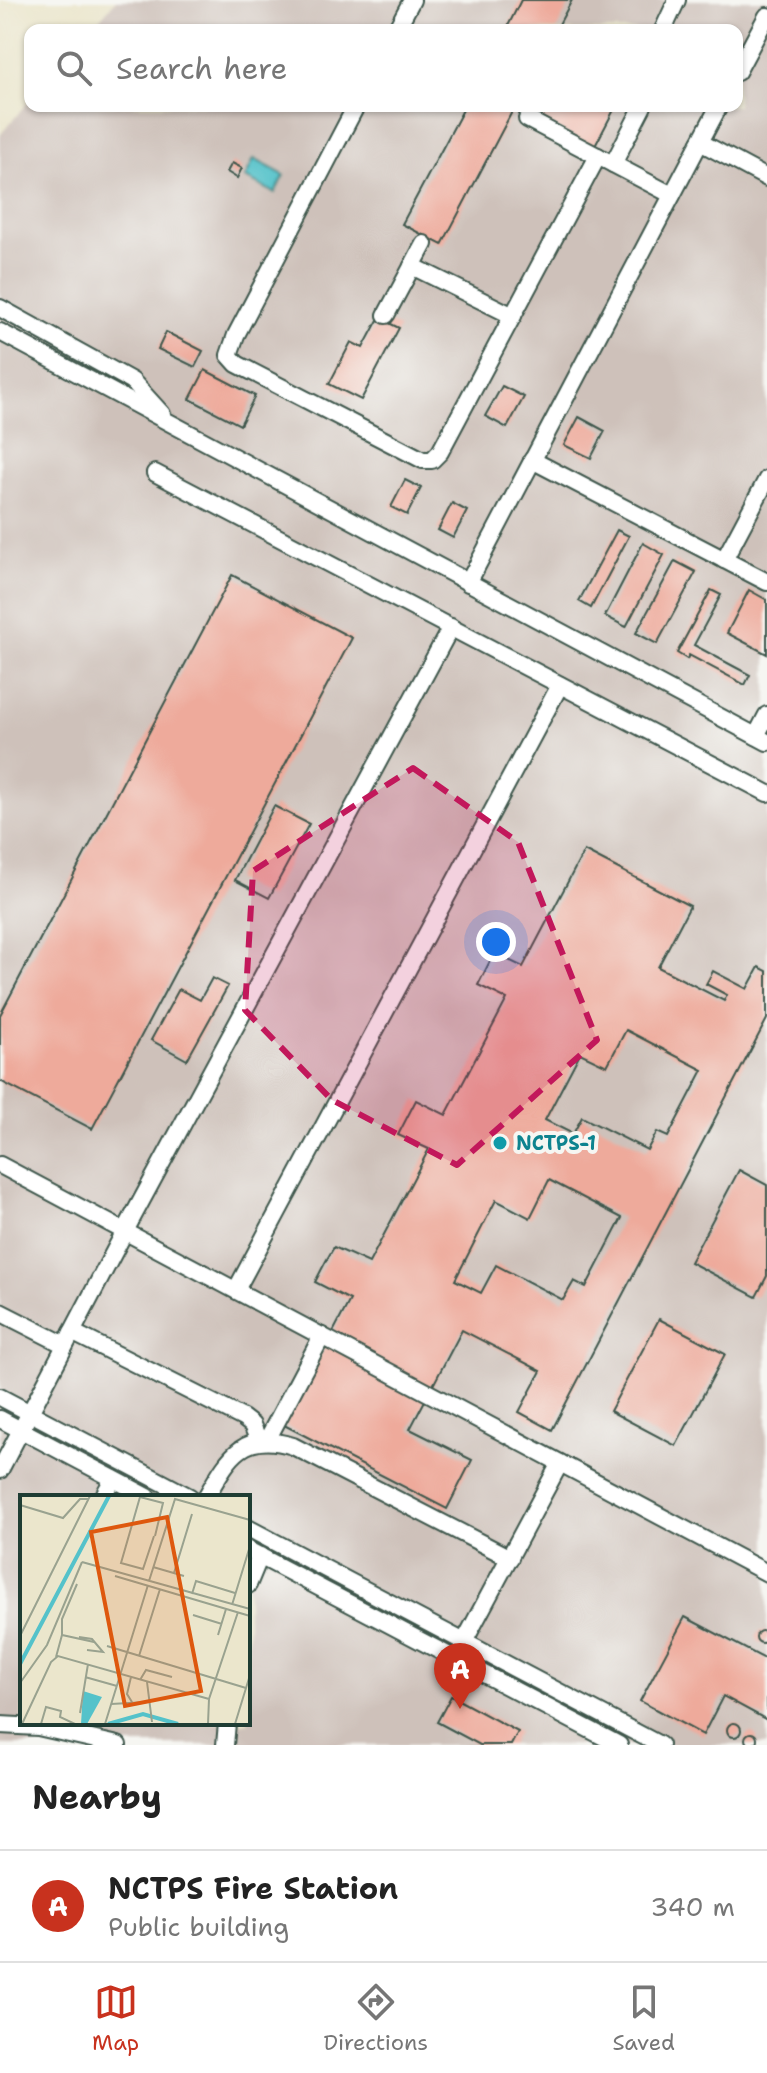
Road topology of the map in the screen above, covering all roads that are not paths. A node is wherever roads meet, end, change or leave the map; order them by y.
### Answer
1 (412, 0) edge
2 (677, 0) edge
3 (767, 16) edge
4 (399, 24) edge
5 (666, 24) edge
6 (743, 61) edge
7 (353, 112) edge
8 (639, 112) edge
9 (716, 112) edge
10 (527, 119) dead end
11 (700, 142) junction
12 (605, 160) junction
13 (767, 178) edge
14 (672, 195) junction
15 (424, 244) dead end
16 (412, 266) junction
17 (0, 308) edge
18 (386, 315) dead end
19 (513, 316) junction
20 (0, 332) edge
21 (168, 421) junction
22 (532, 460) junction
23 (155, 473) dead end
24 (767, 479) edge
25 (724, 560) junction
26 (767, 582) edge
27 (468, 583) junction
28 (451, 627) junction
29 (560, 685) junction
30 (767, 715) edge
31 (762, 739) edge
32 (767, 793) edge
33 (0, 1165) edge
34 (125, 1231) junction
35 (236, 1290) junction
36 (0, 1312) edge
37 (322, 1336) junction
38 (69, 1339) junction
39 (0, 1397) edge
40 (29, 1413) junction
41 (0, 1419) edge
42 (20, 1430) junction
43 (263, 1440) junction
44 (560, 1463) junction
45 (0, 1470) edge
46 (113, 1479) junction
47 (104, 1495) edge
48 (144, 1495) edge
49 (186, 1495) edge
50 (207, 1495) edge
51 (250, 1529) edge
52 (254, 1553) edge
53 (510, 1558) junction
54 (767, 1573) edge
55 (250, 1574) edge
56 (464, 1642) junction
57 (0, 1725) edge
58 (82, 1725) edge
59 (227, 1725) edge
60 (91, 1737) junction
61 (118, 1745) edge
62 (225, 1745) edge
63 (619, 1745) edge
64 (660, 1745) edge

1 - 4 lane
2 - 5 lane
3 - 6 lane
7 - 19 lane
8 - 12 lane
9 - 11 lane
10 - 12 lane
11 - 13 lane
11 - 14 lane
12 - 14 lane
12 - 19 lane
14 - 22 lane
15 - 16 lane
16 - 18 lane
16 - 19 lane
17 - 21 lane
20 - 21 lane
21 - 27 lane
22 - 25 lane
22 - 27 lane
23 - 28 lane
24 - 25 lane
25 - 26 lane
27 - 31 lane
28 - 29 lane
28 - 34 lane
29 - 32 lane
29 - 35 lane
30 - 31 lane
33 - 34 lane
34 - 35 lane
34 - 38 lane
35 - 37 lane
36 - 38 lane
37 - 43 lane
37 - 44 lane
38 - 40 lane
38 - 43 lane
39 - 40 lane
40 - 42 lane
40 - 49 lane
41 - 42 lane
42 - 45 lane
42 - 46 lane
43 - 50 lane
43 - 53 lane
44 - 53 lane
44 - 54 lane
46 - 47 lane
46 - 48 lane
51 - 56 lane
52 - 55 lane
52 - 63 lane
53 - 56 lane
56 - 64 lane
57 - 60 lane
58 - 60 lane
59 - 62 lane
60 - 61 lane

